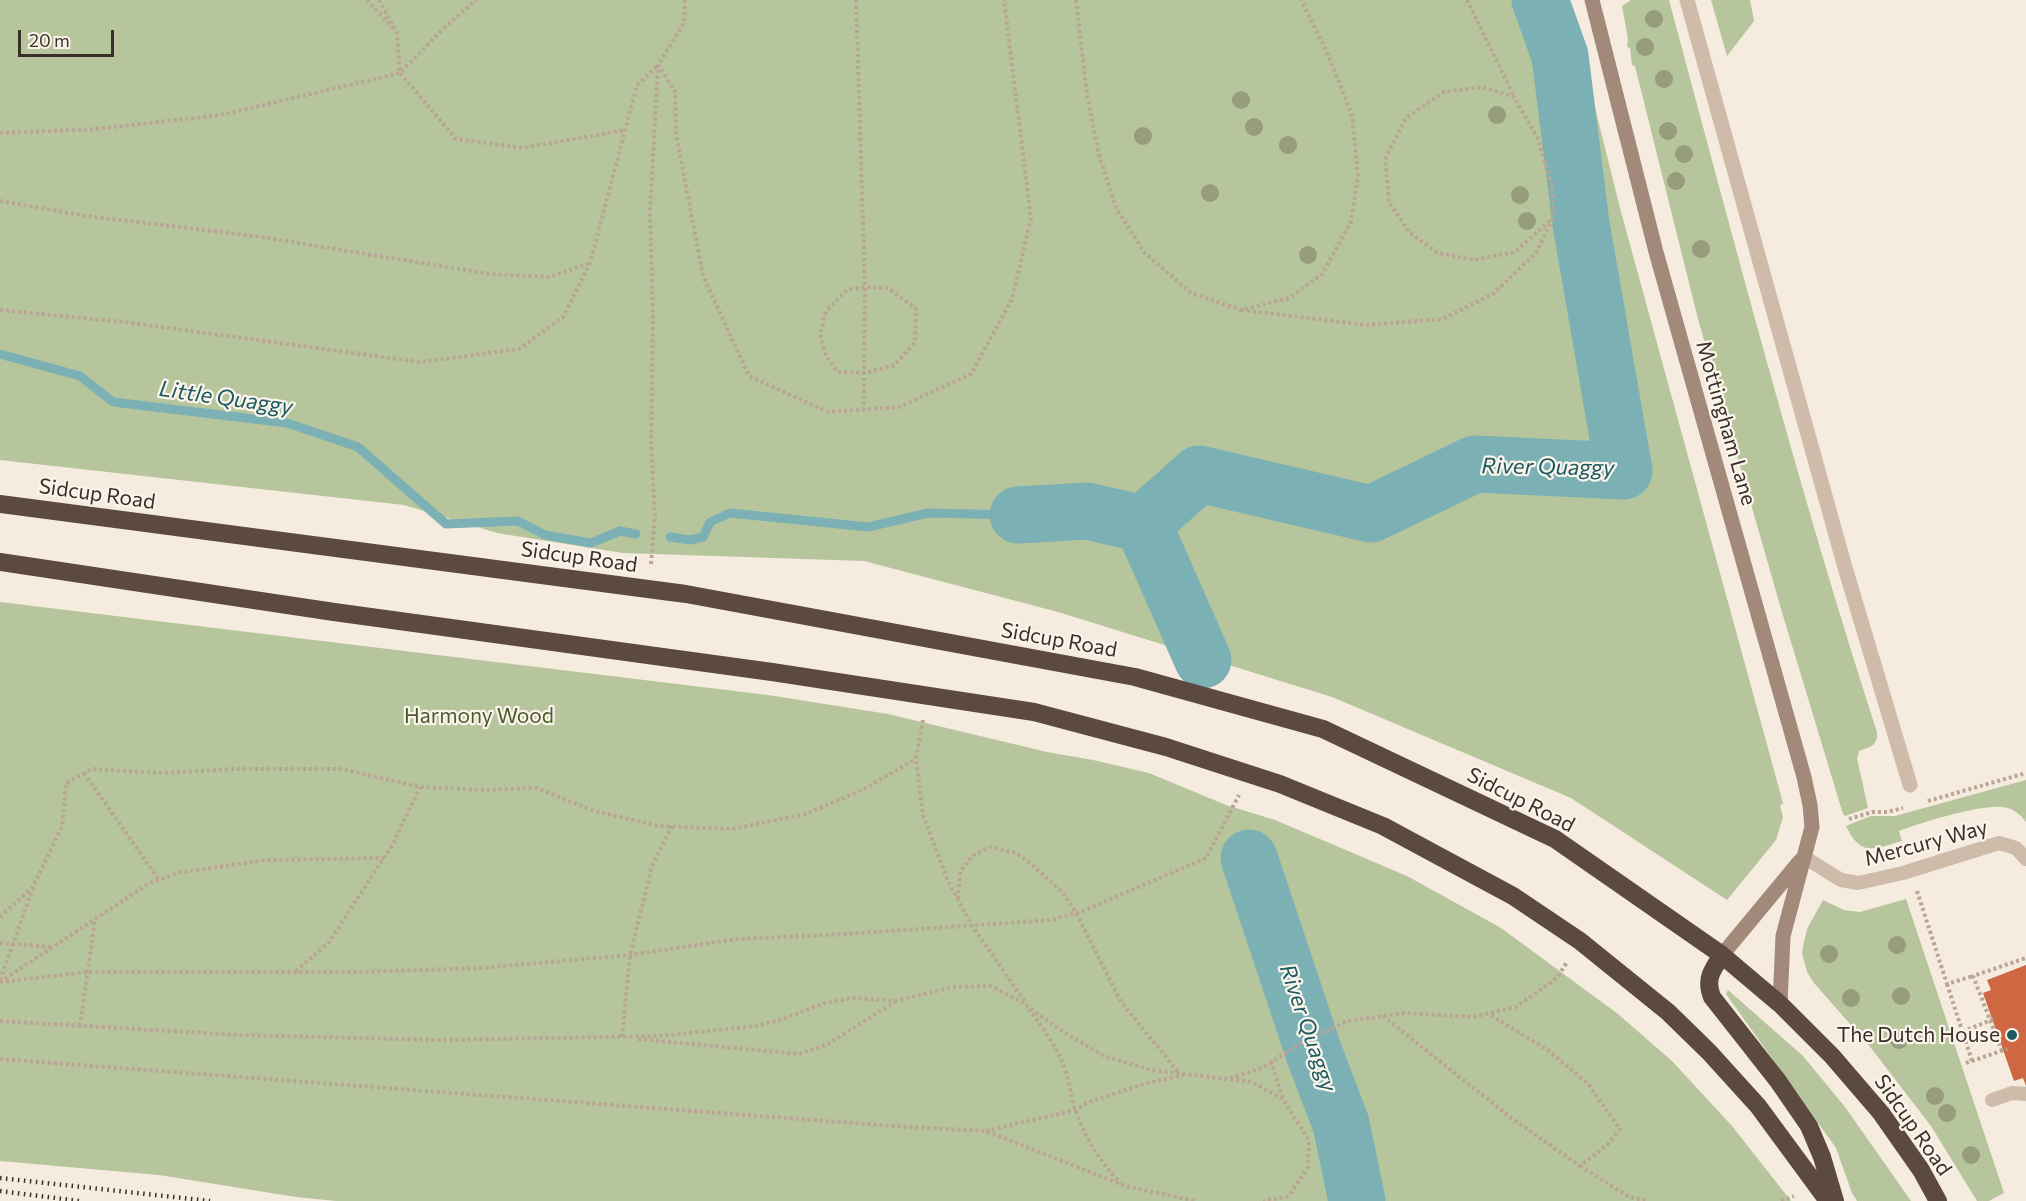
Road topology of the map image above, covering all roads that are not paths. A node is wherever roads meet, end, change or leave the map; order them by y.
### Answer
1 (1592, 0) edge
2 (1687, 0) edge
3 (0, 504) edge
4 (0, 562) edge
5 (1910, 785) dead end
6 (1804, 857) junction
7 (2026, 859) edge
8 (1722, 955) junction
9 (1780, 1004) junction
10 (2026, 1094) edge
11 (1992, 1100) dead end
12 (1828, 1201) edge
13 (1835, 1201) edge
14 (1938, 1201) edge

1 - 6 street, Mottingham Lane
2 - 5 street
3 - 8 highway, Sidcup Road
4 - 12 highway
6 - 7 lane, Mercury Way
6 - 8 street, Mottingham Lane
6 - 9 street, Mottingham Lane
8 - 9 highway, Sidcup Road
8 - 13 highway
9 - 14 highway, Sidcup Road
10 - 11 lane

